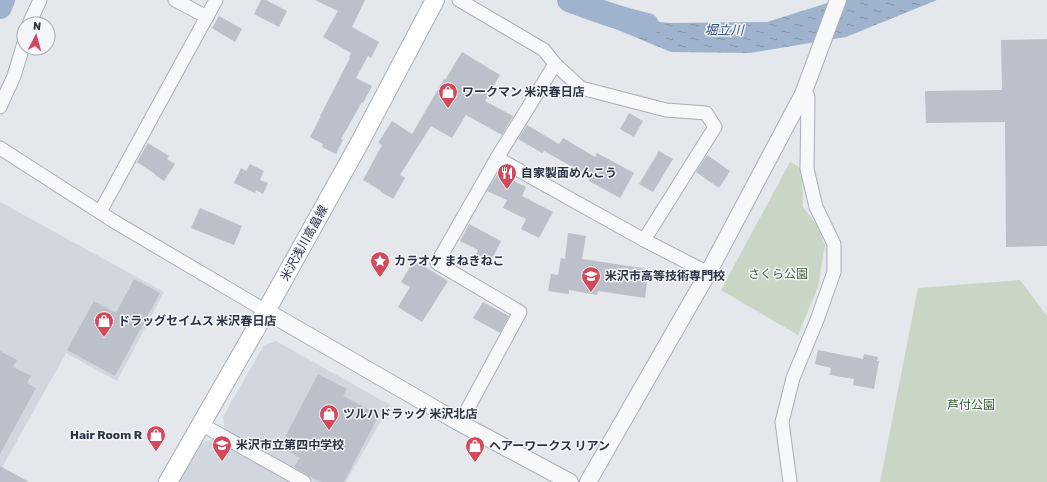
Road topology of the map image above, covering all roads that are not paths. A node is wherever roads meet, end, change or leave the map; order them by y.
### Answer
1 (40, 0) edge
2 (175, 0) edge
3 (216, 0) edge
4 (435, 0) edge
5 (459, 0) edge
6 (838, 0) edge
7 (33, 16) edge
8 (207, 17) junction
9 (20, 56) edge
10 (555, 64) junction
11 (803, 94) junction
12 (0, 108) edge
13 (0, 148) edge
14 (497, 158) junction
15 (100, 212) junction
16 (644, 240) junction
17 (708, 273) junction
18 (266, 311) junction
19 (460, 422) junction
20 (201, 424) junction
21 (168, 482) edge
22 (304, 482) edge
23 (570, 482) edge
24 (588, 482) edge
25 (790, 482) edge

1 - 7 street
2 - 8 street
3 - 8 street
4 - 18 main road, 米沢浅川高畠線
5 - 10 street
6 - 11 street
8 - 15 street
9 - 12 street
10 - 14 street
10 - 16 street
11 - 17 street
11 - 25 street
13 - 15 street
14 - 16 street
14 - 19 street
15 - 18 street
16 - 17 street
17 - 24 street
18 - 19 street
18 - 20 main road, 米沢浅川高畠線
19 - 23 street
20 - 21 main road, 米沢浅川高畠線
20 - 22 street

